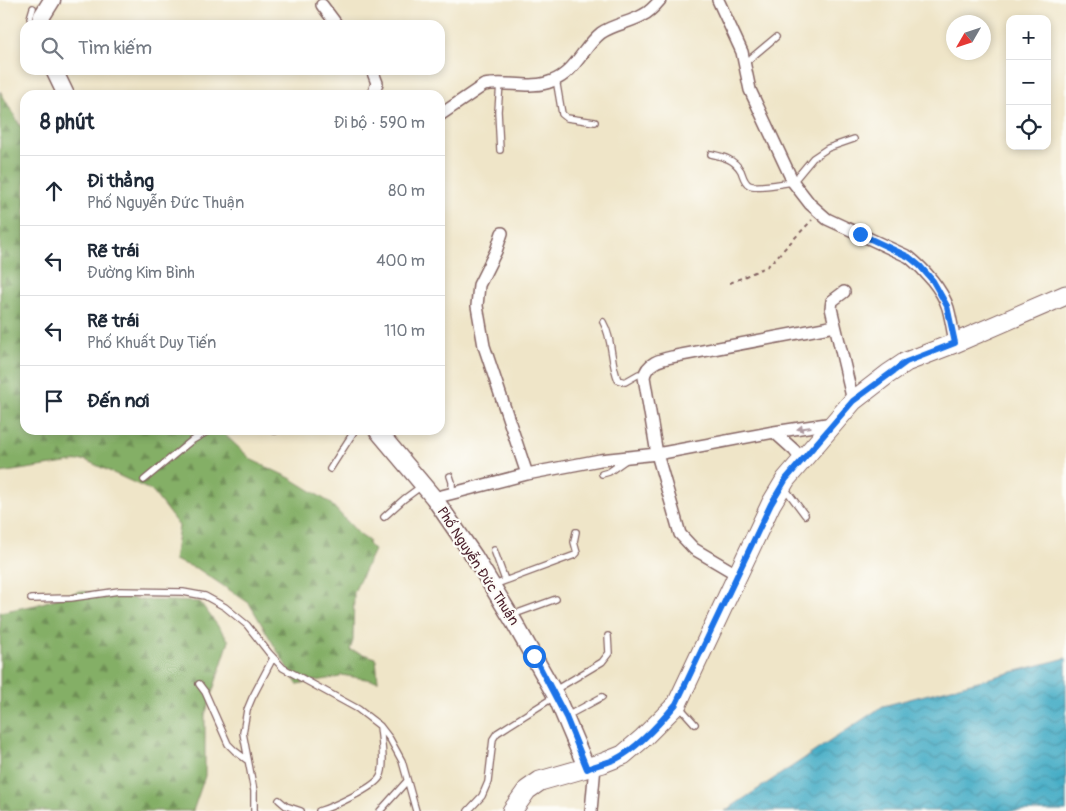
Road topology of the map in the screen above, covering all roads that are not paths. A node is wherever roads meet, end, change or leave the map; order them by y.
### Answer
1 (52, 0) edge
2 (660, 0) edge
3 (718, 0) edge
4 (322, 5) dead end
5 (34, 8) dead end
6 (31, 20) edge
7 (42, 20) edge
8 (332, 20) edge
9 (776, 37) dead end
10 (744, 62) junction
11 (56, 75) edge
12 (374, 75) edge
13 (556, 79) junction
14 (500, 84) junction
15 (64, 90) edge
16 (375, 90) edge
17 (445, 111) edge
18 (596, 122) dead end
19 (854, 140) dead end
20 (500, 150) dead end
21 (711, 154) dead end
22 (793, 182) junction
23 (502, 232) dead end
24 (844, 292) dead end
25 (1058, 298) edge
26 (603, 322) dead end
27 (835, 326) junction
28 (955, 343) junction
29 (644, 377) junction
30 (853, 401) junction
31 (833, 423) junction
32 (774, 432) junction
33 (201, 435) edge
34 (352, 435) edge
35 (381, 435) edge
36 (657, 454) junction
37 (629, 457) junction
38 (802, 460) junction
39 (330, 469) dead end
40 (527, 474) junction
41 (602, 474) dead end
42 (450, 476) dead end
43 (144, 480) dead end
44 (782, 485) junction
45 (428, 491) junction
46 (452, 493) junction
47 (805, 515) dead end
48 (384, 517) dead end
49 (576, 532) dead end
50 (494, 550) dead end
51 (738, 575) junction
52 (498, 583) junction
53 (31, 599) dead end
54 (556, 599) dead end
55 (510, 615) junction
56 (608, 636) dead end
57 (273, 658) junction
58 (199, 684) dead end
59 (554, 694) junction
60 (602, 697) dead end
61 (676, 704) junction
62 (566, 717) junction
63 (695, 724) dead end
64 (380, 726) junction
65 (247, 760) junction
66 (591, 767) junction
67 (408, 781) junction
68 (279, 800) dead end
69 (254, 811) edge
70 (301, 811) edge
71 (319, 811) edge
72 (380, 811) edge
73 (416, 811) edge
74 (468, 811) edge
75 (512, 811) edge
76 (590, 811) edge

1 - 7 street
2 - 13 street
3 - 10 street
4 - 8 street
5 - 6 lane
9 - 10 lane
10 - 22 street
11 - 15 street
12 - 16 street
13 - 14 street
13 - 18 lane
14 - 17 street
14 - 20 lane
19 - 22 lane
21 - 22 lane
22 - 28 street
23 - 40 street
24 - 27 street
25 - 28 main road
26 - 29 lane
27 - 29 street
27 - 30 street
28 - 30 main road
29 - 36 street
30 - 31 main road
31 -> 32 street
31 - 38 main road
32 - 36 street
32 - 38 street
33 - 43 lane
34 - 39 lane
35 - 45 street, Phố Nguyễn Đức Thuận
36 - 37 street
36 - 51 street
37 - 40 street
37 - 41 lane
38 - 44 main road
40 - 46 street
42 - 46 lane
44 - 47 lane
44 - 51 main road
45 - 46 street
45 - 48 lane
45 - 52 street, Phố Nguyễn Đức Thuận
49 - 52 lane
50 - 52 lane
51 - 61 main road
52 - 55 street, Phố Nguyễn Đức Thuận
53 - 57 lane
54 - 55 lane
55 - 59 street, Phố Nguyễn Đức Thuận
56 - 59 lane
57 - 64 lane
57 - 65 lane
58 - 65 lane
59 - 62 street, Phố Nguyễn Đức Thuận
59 - 74 lane
60 - 62 lane
61 - 63 lane
61 - 66 main road
62 - 66 street, Phố Nguyễn Đức Thuận
64 - 67 lane
64 - 71 lane
65 - 69 lane
66 - 75 main road
66 - 76 street
67 - 72 lane
67 - 73 lane
68 - 70 lane

